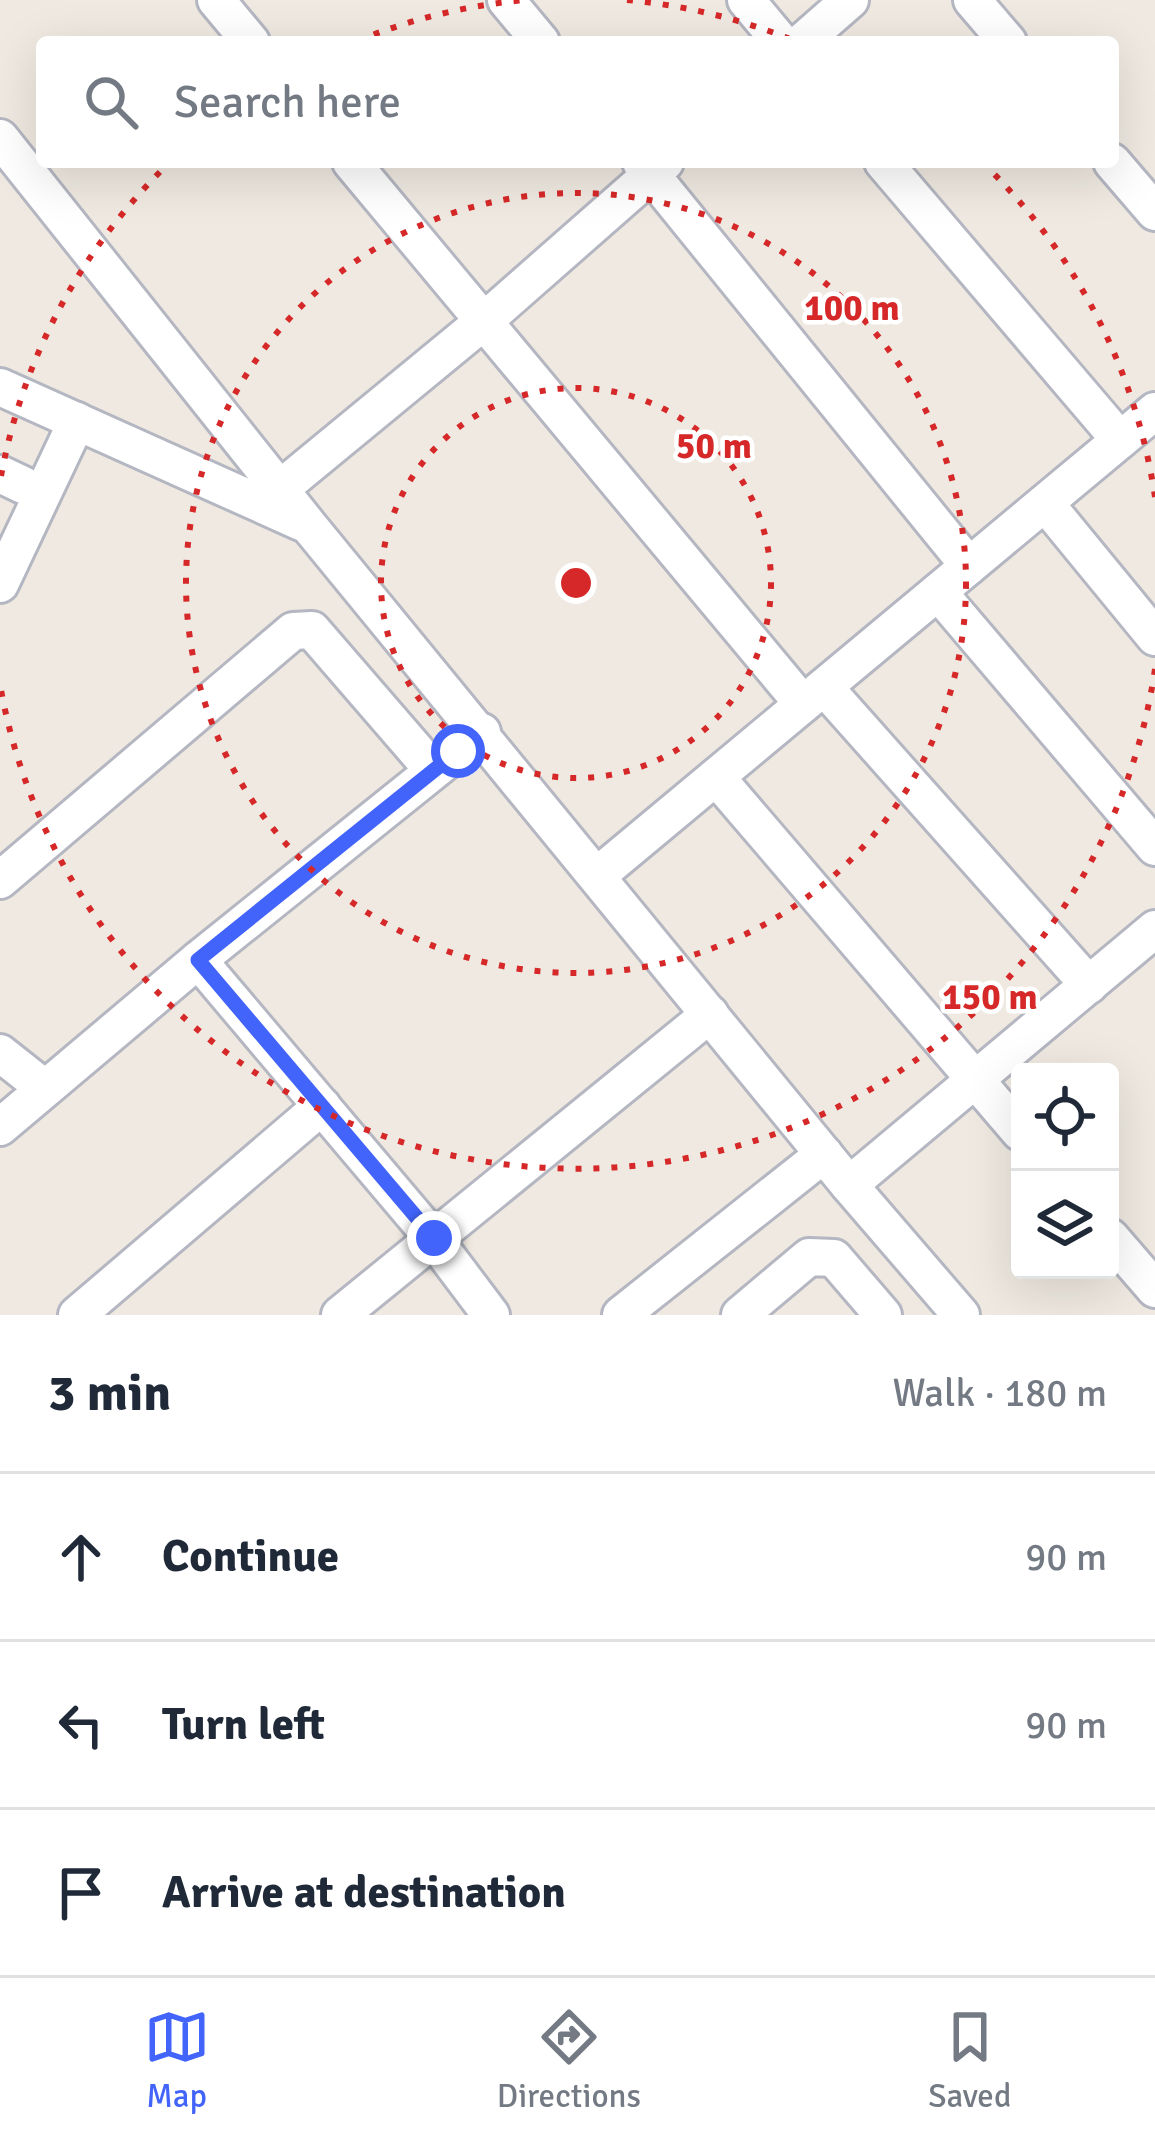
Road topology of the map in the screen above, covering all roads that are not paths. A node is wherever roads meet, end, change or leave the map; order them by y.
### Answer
1 (216, 0) edge
2 (506, 0) edge
3 (746, 0) edge
4 (850, 0) edge
5 (972, 0) edge
6 (245, 36) edge
7 (536, 36) edge
8 (776, 36) edge
9 (809, 36) edge
10 (1003, 36) edge
11 (0, 138) edge
12 (355, 168) edge
13 (650, 168) edge
14 (654, 168) edge
15 (889, 168) edge
16 (1117, 168) edge
17 (1155, 212) edge
18 (484, 321) junction
19 (0, 387) edge
20 (1155, 411) edge
21 (68, 417) junction
22 (1120, 440) junction
23 (11, 479) edge
24 (280, 488) junction
25 (1045, 503) junction
26 (309, 526) junction
27 (0, 533) edge
28 (969, 566) junction
29 (0, 584) edge
30 (938, 592) junction
31 (1155, 637) edge
32 (814, 696) junction
33 (482, 732) junction
34 (434, 770) junction
35 (716, 777) junction
36 (1155, 847) edge
37 (598, 875) junction
38 (0, 880) edge
39 (1155, 929) edge
40 (198, 960) junction
41 (1089, 985) junction
42 (710, 1014) junction
43 (0, 1053) edge
44 (975, 1080) junction
45 (44, 1087) junction
46 (322, 1106) junction
47 (1011, 1122) edge
48 (0, 1127) edge
49 (824, 1154) junction
50 (849, 1185) junction
51 (434, 1238) junction
52 (1119, 1247) edge
53 (1155, 1289) edge
54 (77, 1315) edge
55 (340, 1315) edge
56 (491, 1315) edge
57 (621, 1315) edge
58 (740, 1315) edge
59 (883, 1315) edge
60 (961, 1315) edge

1 - 6 street
2 - 7 street
3 - 8 street
4 - 9 street
5 - 10 street
11 - 24 street
12 - 18 street
13 - 18 street
14 - 28 street
15 - 22 street
16 - 17 street
18 - 24 street
18 - 32 street
19 - 21 street
20 - 22 street
21 - 23 street
21 - 26 street
21 - 29 street
22 - 25 street
23 - 27 street
24 - 26 street
25 - 28 street
25 - 31 street
26 - 33 street
28 - 30 street
30 - 32 street
30 - 36 street
32 - 35 street
32 - 41 street
33 - 34 street
33 - 37 street
34 - 38 street
34 - 40 street
35 - 37 street
35 - 44 street
37 - 42 street
39 - 41 street
40 - 45 street
40 - 46 street
41 - 44 street
42 - 49 street
42 - 51 street
43 - 45 street
44 - 47 street
44 - 50 street
45 - 48 street
46 - 51 street
46 - 54 street
49 - 50 street
49 - 57 street
50 - 60 street
51 - 55 street
51 - 56 street
52 - 53 street
58 - 59 street

